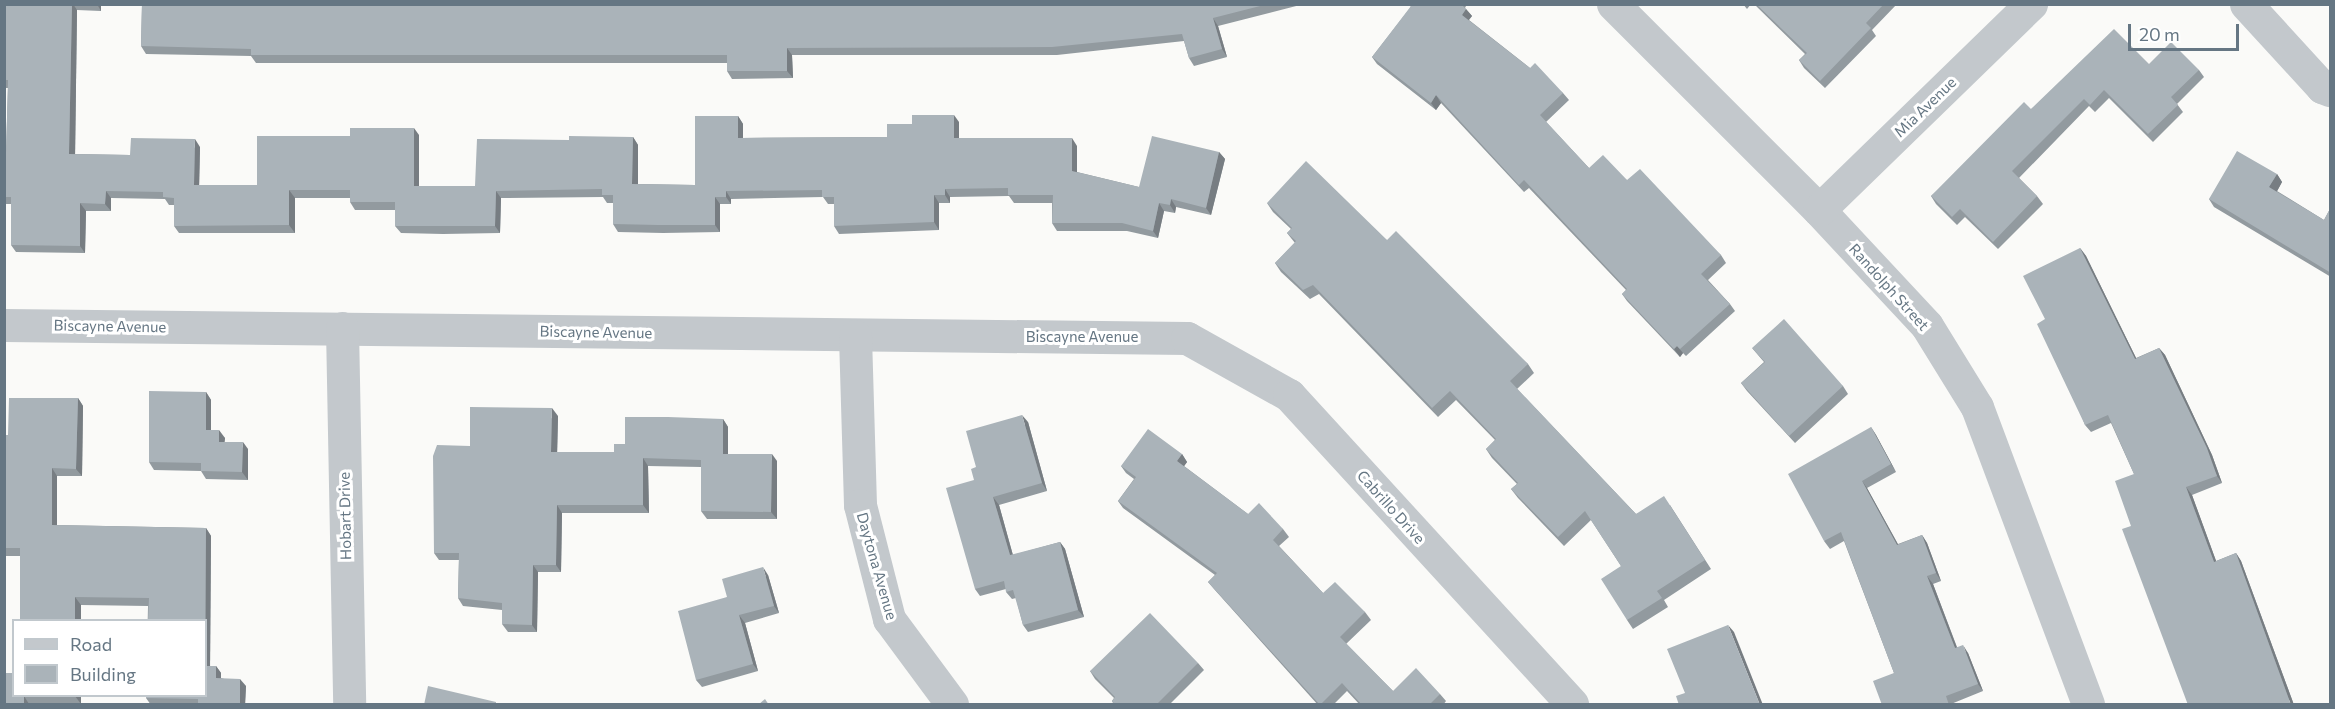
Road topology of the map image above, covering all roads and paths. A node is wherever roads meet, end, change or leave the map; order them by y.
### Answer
1 (1613, 4) edge
2 (2031, 4) edge
3 (2246, 4) edge
4 (2331, 90) edge
5 (1819, 210) junction
6 (4, 325) edge
7 (342, 328) junction
8 (855, 336) junction
9 (1187, 338) joint
10 (349, 705) edge
11 (952, 705) edge
12 (1572, 705) edge
13 (2088, 705) edge

1 - 5 street, Randolph Street
2 - 5 street, Mia Avenue
3 - 4 street
5 - 13 street, Randolph Street
6 - 7 street, Biscayne Avenue
7 - 8 street, Biscayne Avenue
7 - 10 street, Hobart Drive
8 - 9 street, Biscayne Avenue
8 - 11 street, Daytona Avenue
9 - 12 street, Cabrillo Drive

